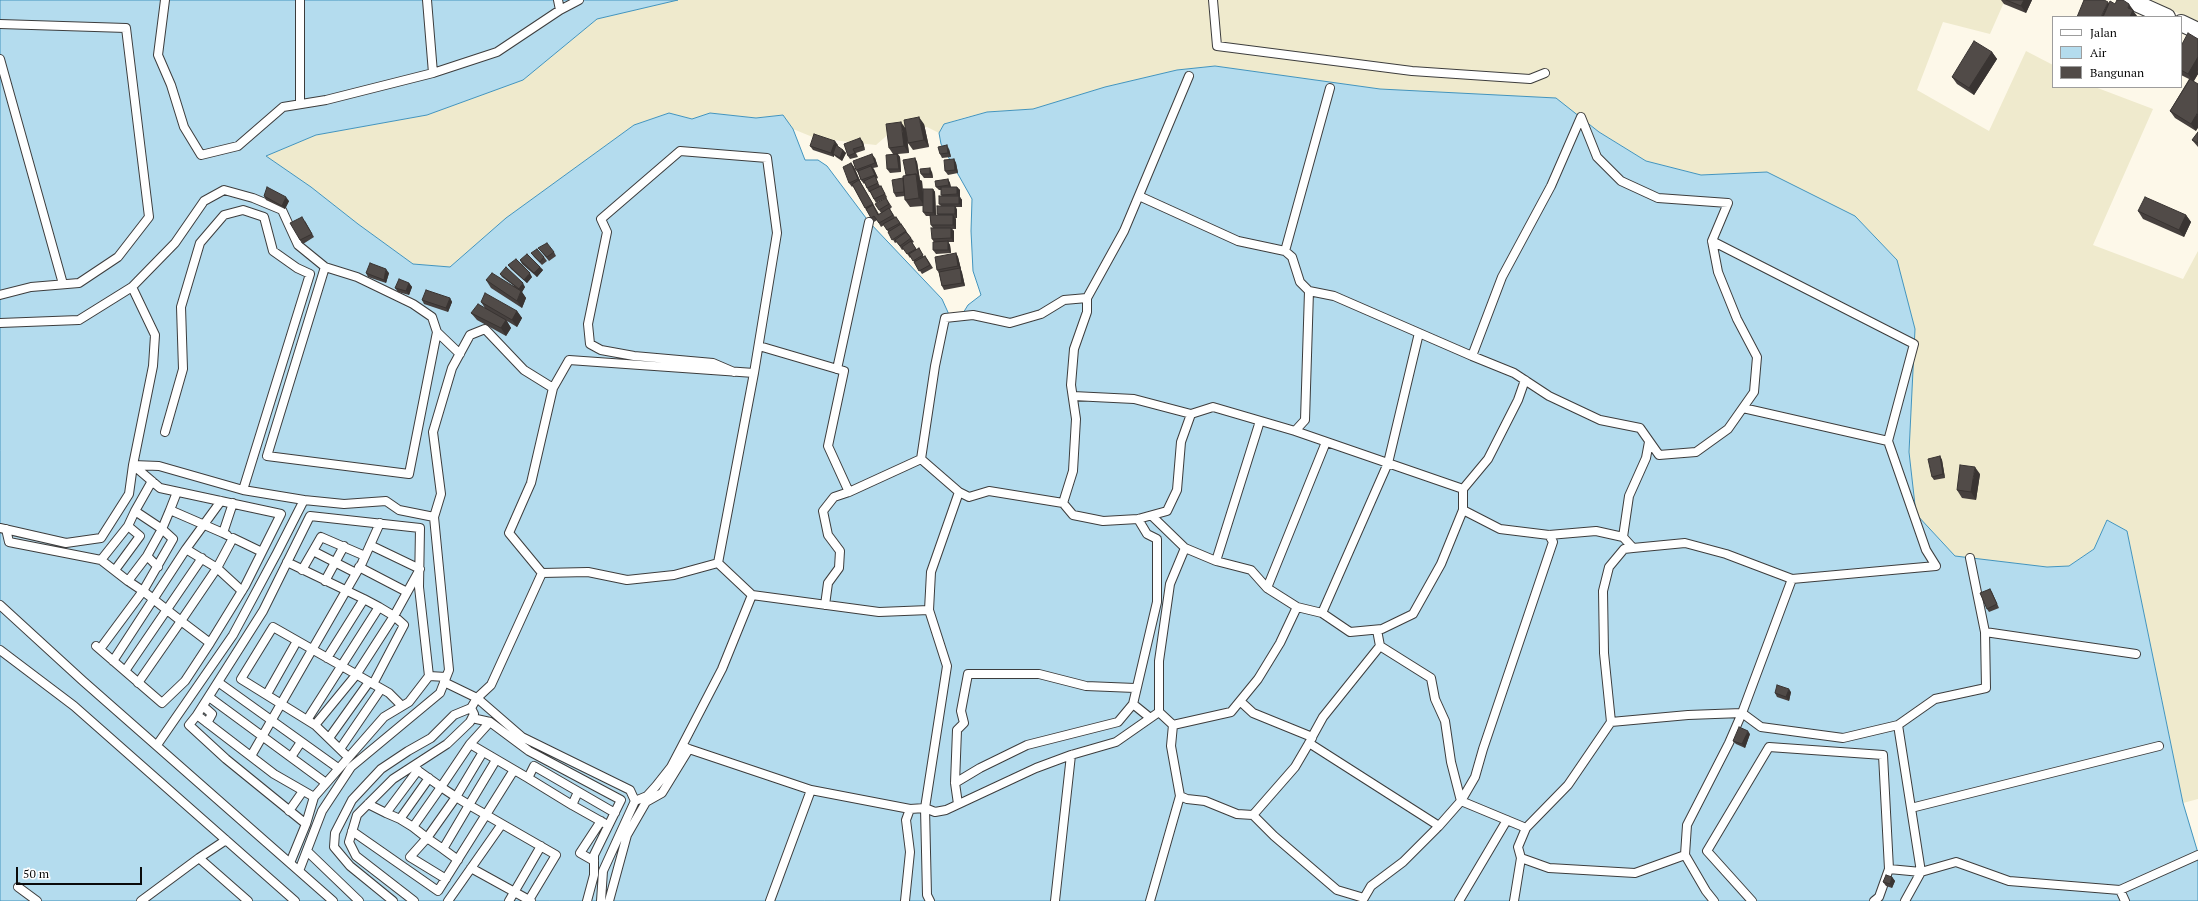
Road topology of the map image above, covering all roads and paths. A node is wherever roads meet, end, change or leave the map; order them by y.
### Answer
1 (165, 0) edge
2 (300, 0) edge
3 (427, 0) edge
4 (558, 0) edge
5 (579, 0) edge
6 (1213, 0) edge
7 (2129, 0) edge
8 (560, 10) junction
9 (2165, 16) edge
10 (0, 24) edge
11 (2182, 24) edge
12 (2198, 31) edge
13 (0, 59) edge
14 (433, 73) junction
15 (1545, 73) dead end
16 (1189, 76) dead end
17 (1330, 88) dead end
18 (300, 104) junction
19 (1139, 196) junction
20 (869, 222) edge
21 (1712, 241) junction
22 (1285, 251) junction
23 (325, 267) junction
24 (63, 284) junction
25 (132, 287) junction
26 (1309, 291) junction
27 (0, 295) edge
28 (1087, 298) junction
29 (0, 323) edge
30 (437, 332) junction
31 (1419, 333) junction
32 (759, 346) junction
33 (460, 354) junction
34 (1472, 356) junction
35 (837, 369) junction
36 (734, 372) junction
37 (754, 373) junction
38 (1525, 380) junction
39 (553, 388) junction
40 (1073, 396) junction
41 (1743, 408) junction
42 (1191, 414) junction
43 (1260, 421) junction
44 (1295, 431) junction
45 (165, 432) dead end
46 (1888, 441) junction
47 (1326, 442) junction
48 (1649, 442) junction
49 (921, 459) junction
50 (1388, 463) junction
51 (133, 465) junction
52 (152, 481) junction
53 (1463, 489) junction
54 (243, 490) junction
55 (178, 492) junction
56 (849, 492) junction
57 (959, 492) junction
58 (304, 500) junction
59 (221, 501) junction
60 (233, 503) junction
61 (1064, 503) junction
62 (170, 510) junction
63 (1463, 510) junction
64 (135, 511) junction
65 (1152, 516) junction
66 (434, 517) junction
67 (1138, 519) junction
68 (380, 522) junction
69 (203, 525) junction
70 (128, 526) junction
71 (3, 528) edge
72 (162, 529) junction
73 (223, 533) junction
74 (1549, 535) junction
75 (1623, 537) junction
76 (233, 538) junction
77 (370, 545) junction
78 (344, 546) junction
79 (1185, 548) junction
80 (1633, 548) junction
81 (186, 549) junction
82 (313, 551) junction
83 (262, 552) junction
84 (147, 556) junction
85 (365, 556) junction
86 (202, 558) junction
87 (1970, 558) dead end
88 (101, 560) junction
89 (1216, 561) junction
90 (287, 562) junction
91 (335, 563) junction
92 (718, 563) junction
93 (158, 567) junction
94 (217, 568) junction
95 (420, 569) junction
96 (115, 570) junction
97 (302, 570) junction
98 (358, 570) junction
99 (542, 573) junction
100 (1792, 579) junction
101 (128, 581) junction
102 (325, 581) junction
103 (1267, 588) junction
104 (143, 591) junction
105 (242, 591) junction
106 (346, 592) junction
107 (407, 592) junction
108 (752, 595) junction
109 (364, 599) junction
110 (154, 600) junction
111 (0, 605) edge
112 (825, 605) junction
113 (379, 607) junction
114 (1297, 607) junction
115 (167, 609) junction
116 (929, 610) junction
117 (1322, 613) junction
118 (394, 616) junction
119 (181, 621) junction
120 (1377, 630) junction
121 (1985, 632) junction
122 (297, 641) junction
123 (210, 643) junction
124 (1380, 646) junction
125 (0, 650) edge
126 (313, 650) junction
127 (2136, 654) dead end
128 (327, 658) junction
129 (113, 661) junction
130 (342, 667) junction
131 (125, 672) junction
132 (356, 675) junction
133 (429, 676) junction
134 (445, 679) junction
135 (138, 682) junction
136 (218, 682) junction
137 (371, 683) junction
138 (1135, 688) junction
139 (381, 689) junction
140 (267, 694) junction
141 (209, 697) junction
142 (477, 698) junction
143 (1240, 701) junction
144 (283, 703) junction
145 (1133, 704) junction
146 (203, 706) junction
147 (402, 706) junction
148 (471, 708) junction
149 (1159, 712) junction
150 (1742, 713) junction
151 (197, 715) junction
152 (1149, 717) junction
153 (472, 718) junction
154 (307, 720) junction
155 (272, 721) junction
156 (490, 722) junction
157 (1611, 722) junction
158 (207, 723) junction
159 (315, 725) junction
160 (1173, 725) junction
161 (1898, 725) junction
162 (263, 736) junction
163 (328, 738) junction
164 (1311, 740) junction
165 (301, 742) junction
166 (470, 744) junction
167 (157, 745) junction
168 (2158, 746) dead end
169 (685, 748) junction
170 (340, 749) junction
171 (483, 752) junction
172 (1071, 755) junction
173 (251, 756) junction
174 (291, 757) junction
175 (348, 757) junction
176 (496, 760) junction
177 (338, 768) junction
178 (415, 768) junction
179 (514, 770) junction
180 (429, 778) junction
181 (528, 778) junction
182 (326, 783) junction
183 (955, 783) junction
184 (441, 787) junction
185 (811, 790) junction
186 (303, 791) junction
187 (578, 792) junction
188 (1180, 796) junction
189 (314, 797) junction
190 (456, 797) junction
191 (635, 801) junction
192 (1460, 801) junction
193 (368, 804) junction
194 (958, 804) junction
195 (469, 805) junction
196 (572, 805) junction
197 (925, 808) junction
198 (1911, 808) junction
199 (910, 809) junction
200 (288, 811) junction
201 (386, 812) junction
202 (615, 812) junction
203 (486, 814) junction
204 (1253, 815) junction
205 (400, 819) junction
206 (1507, 820) junction
207 (600, 821) junction
208 (306, 824) junction
209 (502, 824) junction
210 (609, 826) junction
211 (1439, 826) junction
212 (413, 827) junction
213 (1526, 828) junction
214 (352, 831) junction
215 (427, 838) junction
216 (226, 840) junction
217 (541, 846) junction
218 (443, 849) junction
219 (308, 852) junction
220 (1685, 855) junction
221 (2198, 855) edge
222 (199, 858) junction
223 (1521, 858) junction
224 (458, 860) junction
225 (594, 861) junction
226 (290, 863) junction
227 (471, 868) junction
228 (1889, 869) junction
229 (299, 871) junction
230 (1921, 872) junction
231 (446, 878) junction
232 (18, 887) dead end
233 (2120, 890) junction
234 (514, 892) junction
235 (1363, 899) edge
236 (530, 900) edge
237 (37, 901) edge
238 (141, 901) edge
239 (248, 901) edge
240 (295, 901) edge
241 (333, 901) edge
242 (359, 901) edge
243 (393, 901) edge
244 (414, 901) edge
245 (448, 901) edge
246 (509, 901) edge
247 (587, 901) edge
248 (601, 901) edge
249 (609, 901) edge
250 (770, 901) edge
251 (905, 901) edge
252 (930, 901) edge
253 (1055, 901) edge
254 (1150, 901) edge
255 (1459, 901) edge
256 (1514, 901) edge
257 (1714, 901) edge
258 (1752, 901) edge
259 (1874, 901) edge
260 (1905, 901) edge
261 (2125, 901) edge

1 - 18 lane
2 - 18 lane
3 - 14 lane
4 - 8 lane
5 - 8 lane
6 - 15 lane
7 - 9 street
8 - 14 lane
10 - 24 lane
11 - 12 street
13 - 24 lane
14 - 18 lane
16 - 19 lane
17 - 22 lane
19 - 22 lane
19 - 28 lane
20 - 35 lane
21 - 34 lane
21 - 41 lane
21 - 46 lane
22 - 26 lane
23 - 25 lane
23 - 30 lane
23 - 30 lane
24 - 27 lane
25 - 29 lane
25 - 51 lane
26 - 31 lane
26 - 44 lane
28 - 40 lane
28 - 49 lane
30 - 33 lane
31 - 34 lane
31 - 50 lane
32 - 35 lane
32 - 36 lane
32 - 37 lane
33 - 39 lane
33 - 66 lane
34 - 38 lane
35 - 56 lane
36 - 37 lane
36 - 39 lane
37 - 92 lane
38 - 48 lane
38 - 53 lane
39 - 99 lane
40 - 42 lane
40 - 61 lane
41 - 46 lane
41 - 48 lane
42 - 43 lane
42 - 65 lane
43 - 44 lane
43 - 89 lane
44 - 47 lane
45 - 54 lane
46 - 100 lane
47 - 50 lane
47 - 103 lane
48 - 75 lane
49 - 56 lane
49 - 57 lane
50 - 53 lane
50 - 117 lane
51 - 52 lane
51 - 54 lane
51 - 71 lane
52 - 55 lane
52 - 64 lane
53 - 63 lane
54 - 58 lane
55 - 59 lane
55 - 62 lane
56 - 112 lane
57 - 61 lane
57 - 116 lane
58 - 66 lane
58 - 167 lane
59 - 60 lane
59 - 69 lane
60 - 73 lane
60 - 83 lane
61 - 67 lane
62 - 69 lane
62 - 72 lane
63 - 74 lane
63 - 120 lane
64 - 70 lane
64 - 72 lane
65 - 67 lane
65 - 79 lane
66 - 134 lane
67 - 138 lane
68 - 77 lane
68 - 90 lane
68 - 95 lane
69 - 73 lane
69 - 81 lane
70 - 88 lane
70 - 96 lane
71 - 88 lane
72 - 84 lane
72 - 93 lane
73 - 76 lane
74 - 75 lane
74 - 192 lane
75 - 80 lane
76 - 83 lane
76 - 94 lane
77 - 85 lane
77 - 95 lane
78 - 82 lane
78 - 85 lane
78 - 91 lane
79 - 89 lane
79 - 149 lane
80 - 100 lane
80 - 157 lane
81 - 86 lane
81 - 110 lane
82 - 91 lane
82 - 97 lane
83 - 105 lane
84 - 93 lane
84 - 101 lane
85 - 98 lane
86 - 94 lane
86 - 115 lane
87 - 121 lane
88 - 96 lane
89 - 103 lane
90 - 97 lane
90 - 136 lane
91 - 98 lane
91 - 102 lane
92 - 99 lane
92 - 108 lane
93 - 104 lane
94 - 105 lane
94 - 119 lane
95 - 107 lane
95 - 133 lane
96 - 101 lane
97 - 102 lane
98 - 106 lane
98 - 107 lane
99 - 142 lane
100 - 150 lane
101 - 104 lane
102 - 106 lane
103 - 114 lane
104 - 110 lane
104 - 129 lane
105 - 123 lane
106 - 109 lane
106 - 126 lane
107 - 118 lane
108 - 112 lane
108 - 169 lane
109 - 113 lane
109 - 128 lane
110 - 115 lane
110 - 129 lane
111 - 167 lane
112 - 116 lane
113 - 118 lane
113 - 130 lane
114 - 117 lane
114 - 143 lane
115 - 119 lane
115 - 131 lane
116 - 197 lane
117 - 120 lane
118 - 132 lane
118 - 137 lane
119 - 123 lane
119 - 135 lane
120 - 124 lane
121 - 127 lane
121 - 161 lane
122 - 126 lane
122 - 140 lane
122 - 140 lane
123 - 135 lane
124 - 164 lane
124 - 192 lane
125 - 216 lane
126 - 128 lane
126 - 144 lane
128 - 130 lane
129 - 131 lane
130 - 132 lane
130 - 154 lane
131 - 135 lane
132 - 137 lane
132 - 159 lane
133 - 134 lane
133 - 147 lane
134 - 142 lane
134 - 219 lane
136 - 141 lane
136 - 155 lane
137 - 139 lane
137 - 163 lane
138 - 145 lane
138 - 183 lane
139 - 147 lane
139 - 170 lane
140 - 144 lane
141 - 146 lane
141 - 162 lane
142 - 148 lane
142 - 191 lane
143 - 160 lane
143 - 164 lane
144 - 154 lane
144 - 155 lane
145 - 152 lane
145 - 183 lane
146 - 151 lane
146 - 158 lane
147 - 175 lane
148 - 153 lane
148 - 243 lane
149 - 152 lane
149 - 160 lane
150 - 157 lane
150 - 161 lane
150 - 220 lane
151 - 158 lane
151 - 200 lane
152 - 172 lane
153 - 156 lane
153 - 178 lane
154 - 159 lane
155 - 162 lane
155 - 165 lane
156 - 166 lane
156 - 202 lane
157 - 213 lane
158 - 173 lane
159 - 163 lane
160 - 188 lane
161 - 198 lane
162 - 173 lane
162 - 174 lane
163 - 170 lane
164 - 204 lane
164 - 211 lane
165 - 174 lane
165 - 177 lane
166 - 171 lane
166 - 184 lane
167 - 226 lane
168 - 198 lane
169 - 185 lane
169 - 191 lane
169 - 249 lane
170 - 175 lane
171 - 176 lane
171 - 190 lane
172 - 194 lane
172 - 253 lane
173 - 186 lane
174 - 182 lane
175 - 177 lane
176 - 179 lane
176 - 195 lane
177 - 182 lane
178 - 180 lane
178 - 193 lane
178 - 201 lane
179 - 181 lane
179 - 203 lane
180 - 184 lane
180 - 205 lane
181 - 187 lane
181 - 196 lane
182 - 189 lane
183 - 194 lane
184 - 190 lane
184 - 212 lane
185 - 199 lane
185 - 250 lane
186 - 189 lane
186 - 200 lane
187 - 196 lane
187 - 202 lane
188 - 204 lane
188 - 254 lane
189 - 208 lane
190 - 195 lane
190 - 215 lane
191 - 248 lane
192 - 206 lane
192 - 211 lane
193 - 201 lane
193 - 214 lane
194 - 197 lane
195 - 203 lane
195 - 218 lane
196 - 207 lane
197 - 199 lane
197 - 252 lane
198 - 230 lane
199 - 251 lane
200 - 208 lane
201 - 205 lane
202 - 210 lane
203 - 209 lane
203 - 224 lane
204 - 235 lane
205 - 212 lane
206 - 213 lane
206 - 255 lane
207 - 210 lane
207 - 225 lane
208 - 226 lane
209 - 217 lane
209 - 227 lane
210 - 225 lane
211 - 235 lane
212 - 215 lane
213 - 223 lane
214 - 231 lane
214 - 244 lane
215 - 218 lane
215 - 231 lane
216 - 222 lane
216 - 240 lane
217 - 234 lane
217 - 236 lane
218 - 224 lane
219 - 229 lane
219 - 242 lane
220 - 223 lane
220 - 257 lane
221 - 233 lane
222 - 238 lane
222 - 239 lane
223 - 256 lane
224 - 231 lane
225 - 247 lane
226 - 229 lane
227 - 234 lane
227 - 245 lane
228 - 230 lane
228 - 258 lane
228 - 259 lane
229 - 241 lane
230 - 233 lane
230 - 260 lane
232 - 237 lane
233 - 261 lane
234 - 236 lane
234 - 246 lane

